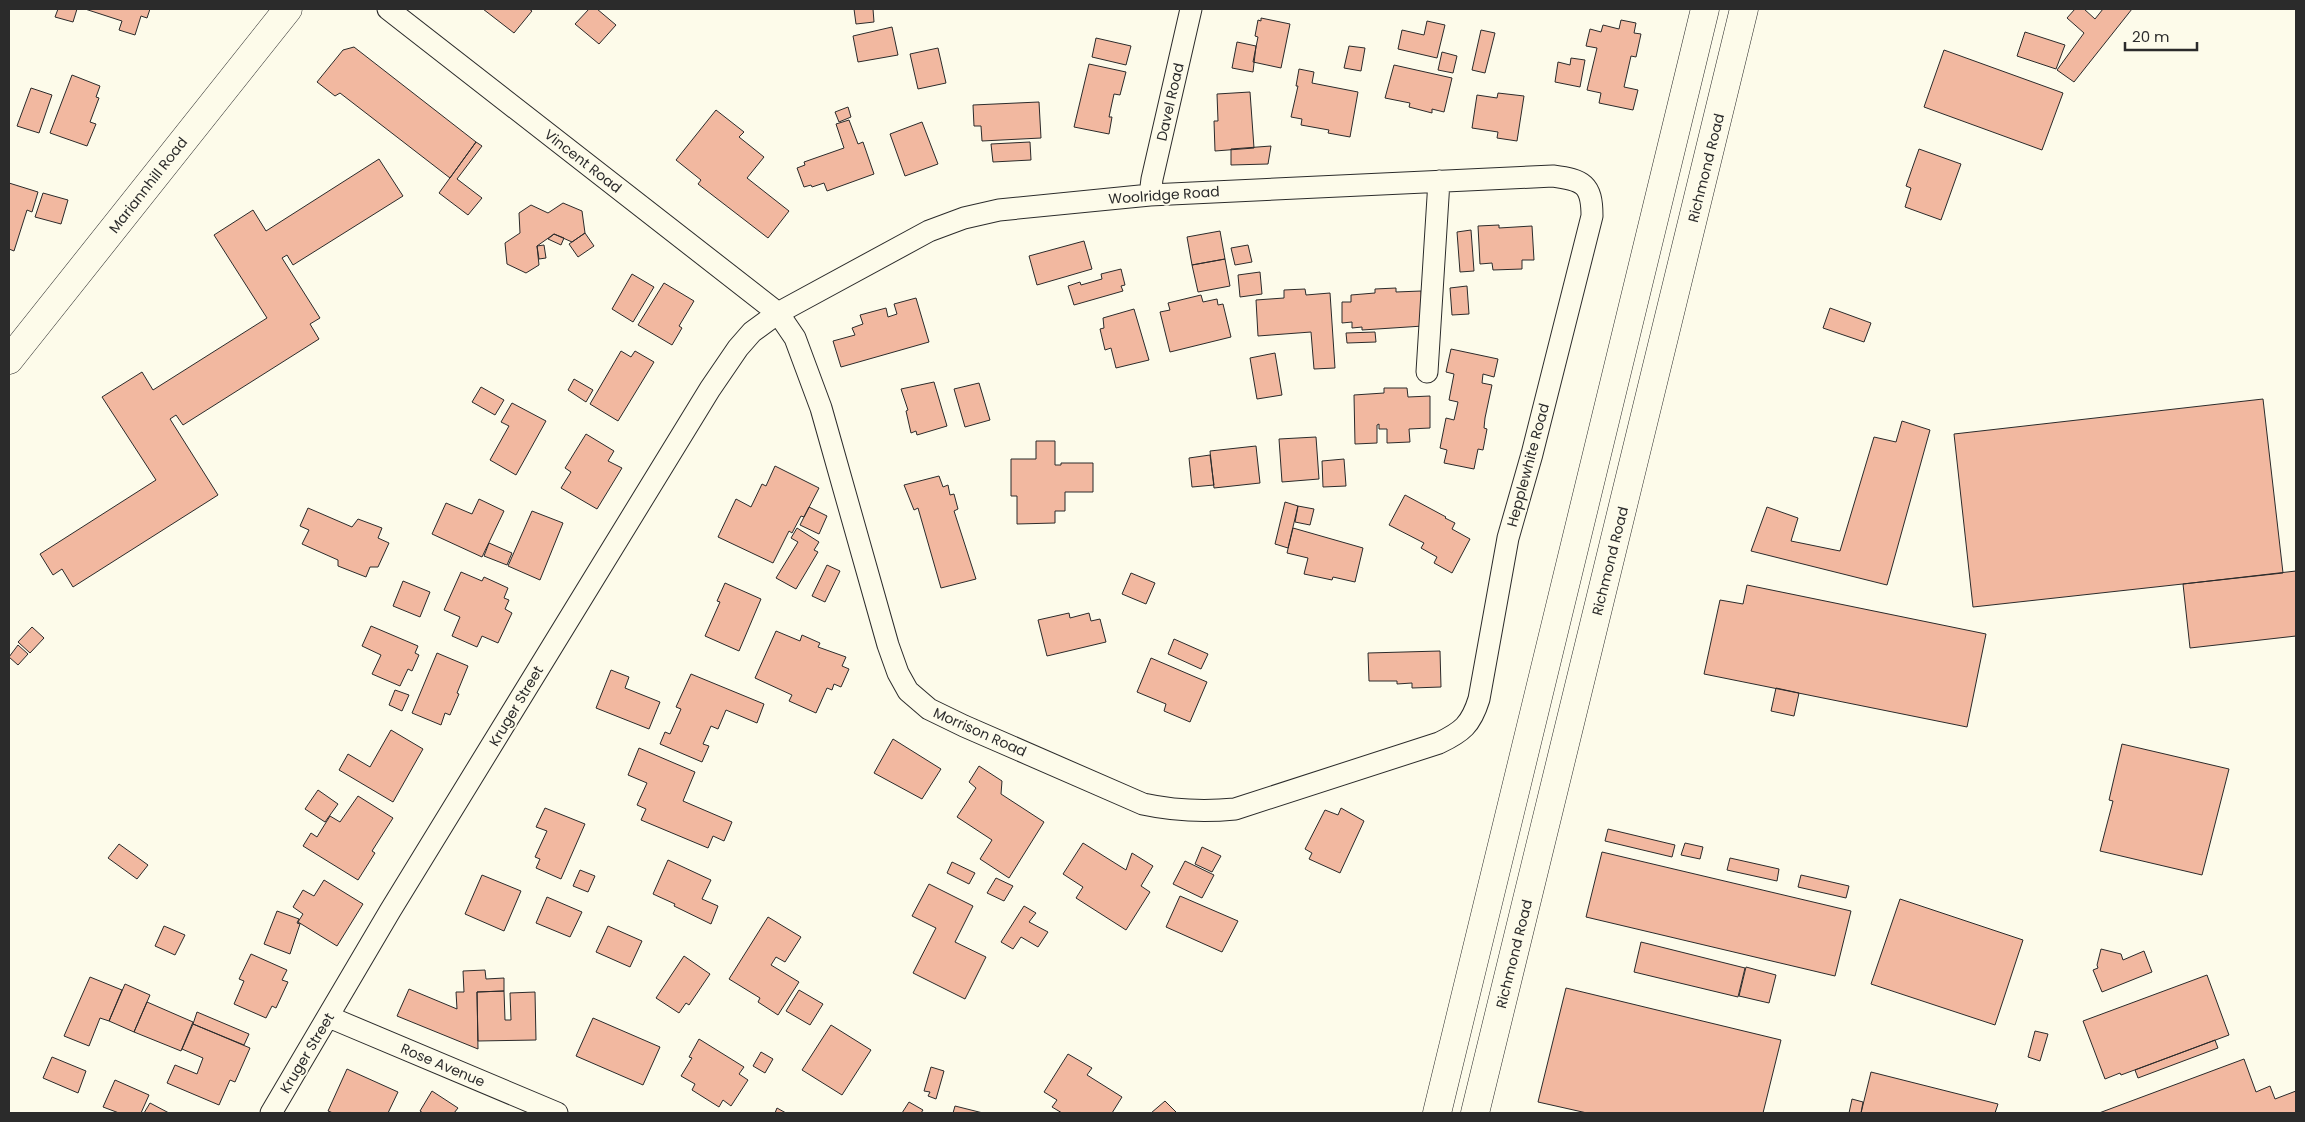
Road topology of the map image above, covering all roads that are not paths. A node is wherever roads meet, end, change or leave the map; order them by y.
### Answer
1 (288, 9) edge
2 (388, 9) edge
3 (1191, 9) edge
4 (1705, 9) edge
5 (1744, 9) edge
6 (1574, 178) joint
7 (1439, 181) junction
8 (1150, 195) junction
9 (778, 313) junction
10 (9, 360) edge
11 (1427, 372) dead end
12 (1439, 743) joint
13 (329, 1017) junction
14 (271, 1113) edge
15 (557, 1113) edge
16 (1437, 1113) edge
17 (1475, 1113) edge

1 - 10 main road, Mariannhill Road
2 - 9 street, Vincent Road
3 - 8 street, Davel Road
4 - 16 main road
5 - 17 main road, Richmond Road
6 - 7 street, Woolridge Road
6 - 12 street, Hepplewhite Road
7 - 8 street, Woolridge Road
7 - 11 street
8 - 9 street, Woolridge Road
9 - 12 street, Morrison Road
9 - 13 street, Kruger Street
13 - 14 street, Kruger Street
13 - 15 street, Rose Avenue

